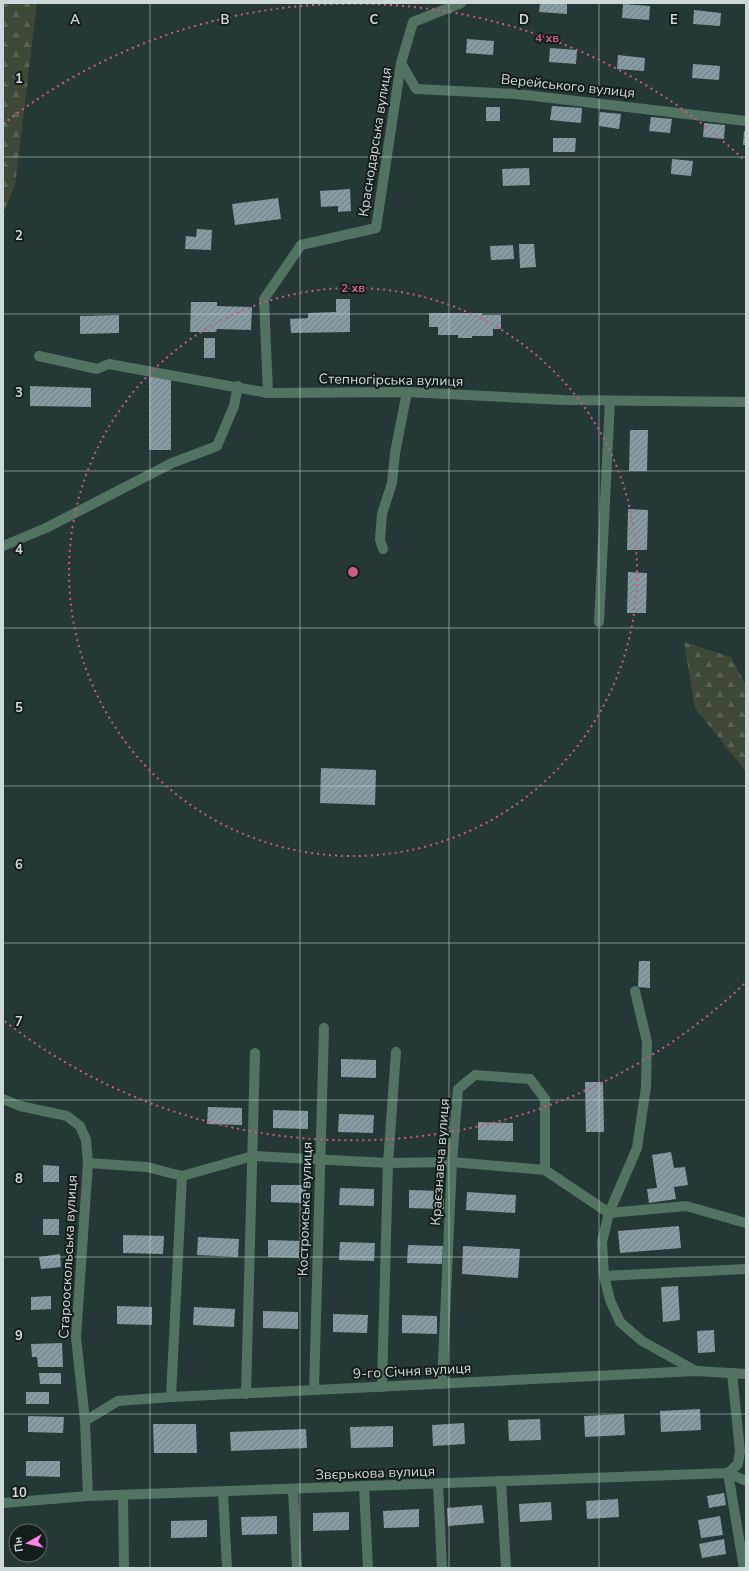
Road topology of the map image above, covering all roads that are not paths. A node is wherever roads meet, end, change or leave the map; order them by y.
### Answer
1 (461, 3) edge
2 (401, 63) junction
3 (746, 121) edge
4 (39, 356) dead end
5 (238, 386) junction
6 (407, 392) junction
7 (268, 393) junction
8 (610, 401) junction
9 (746, 402) edge
10 (3, 546) edge
11 (383, 548) dead end
12 (599, 622) dead end
13 (635, 991) dead end
14 (324, 1028) dead end
15 (396, 1052) dead end
16 (255, 1053) dead end
17 (3, 1099) edge
18 (253, 1156) junction
19 (320, 1160) junction
20 (452, 1162) junction
21 (88, 1163) junction
22 (388, 1163) junction
23 (545, 1170) junction
24 (182, 1176) junction
25 (609, 1213) junction
26 (746, 1223) edge
27 (746, 1269) edge
28 (604, 1276) junction
29 (696, 1370) junction
30 (732, 1373) junction
31 (746, 1374) edge
32 (442, 1384) junction
33 (382, 1387) junction
34 (314, 1390) junction
35 (246, 1394) junction
36 (171, 1397) junction
37 (85, 1421) junction
38 (728, 1473) junction
39 (746, 1481) edge
40 (501, 1482) junction
41 (438, 1484) junction
42 (364, 1487) junction
43 (293, 1490) junction
44 (223, 1492) junction
45 (88, 1496) junction
46 (123, 1496) junction
47 (3, 1503) edge
48 (124, 1568) edge
49 (227, 1568) edge
50 (296, 1568) edge
51 (368, 1568) edge
52 (442, 1568) edge
53 (506, 1568) edge
54 (744, 1568) edge

1 - 2 street, Краснодарська вулиця
2 - 3 street, Верейського вулиця
2 - 7 street, Краснодарська вулиця
4 - 5 street, Степногірська вулиця
5 - 7 street, Степногірська вулиця
5 - 10 street
6 - 7 street, Степногірська вулиця
6 - 8 street, Степногірська вулиця
6 - 11 street
8 - 9 street, Степногірська вулиця
8 - 12 street
13 - 25 street
14 - 19 street, Костромська вулиця
15 - 22 street
16 - 18 street
17 - 21 street, Старооскольська вулиця
18 - 19 street
18 - 24 street
18 - 35 street
19 - 22 street
19 - 34 street, Костромська вулиця
20 - 22 street
20 - 23 street
20 - 23 street, Краєзнавча вулиця
20 - 32 street, Краєзнавча вулиця
21 - 24 street
21 - 37 street, Старооскольська вулиця
22 - 33 street
23 - 25 street
24 - 36 street
25 - 26 street
25 - 28 street
27 - 28 street
28 - 29 street
29 - 30 street, 9-го Січня вулиця
29 - 32 street, 9-го Січня вулиця
30 - 31 street, 9-го Січня вулиця
30 - 38 street
32 - 33 street, 9-го Січня вулиця
33 - 34 street, 9-го Січня вулиця
34 - 35 street, 9-го Січня вулиця
35 - 36 street, 9-го Січня вулиця
36 - 37 street, 9-го Січня вулиця
37 - 45 street, Старооскольська вулиця
38 - 39 street, Звєрькова вулиця
38 - 40 street, Звєрькова вулиця
38 - 54 street
40 - 41 street, Звєрькова вулиця
40 - 53 street
41 - 42 street, Звєрькова вулиця
41 - 52 street
42 - 43 street, Звєрькова вулиця
42 - 51 street
43 - 44 street, Звєрькова вулиця
43 - 50 street
44 - 46 street, Звєрькова вулиця
44 - 49 street
45 - 46 street, Звєрькова вулиця
45 - 47 street, Звєрькова вулиця
46 - 48 street

